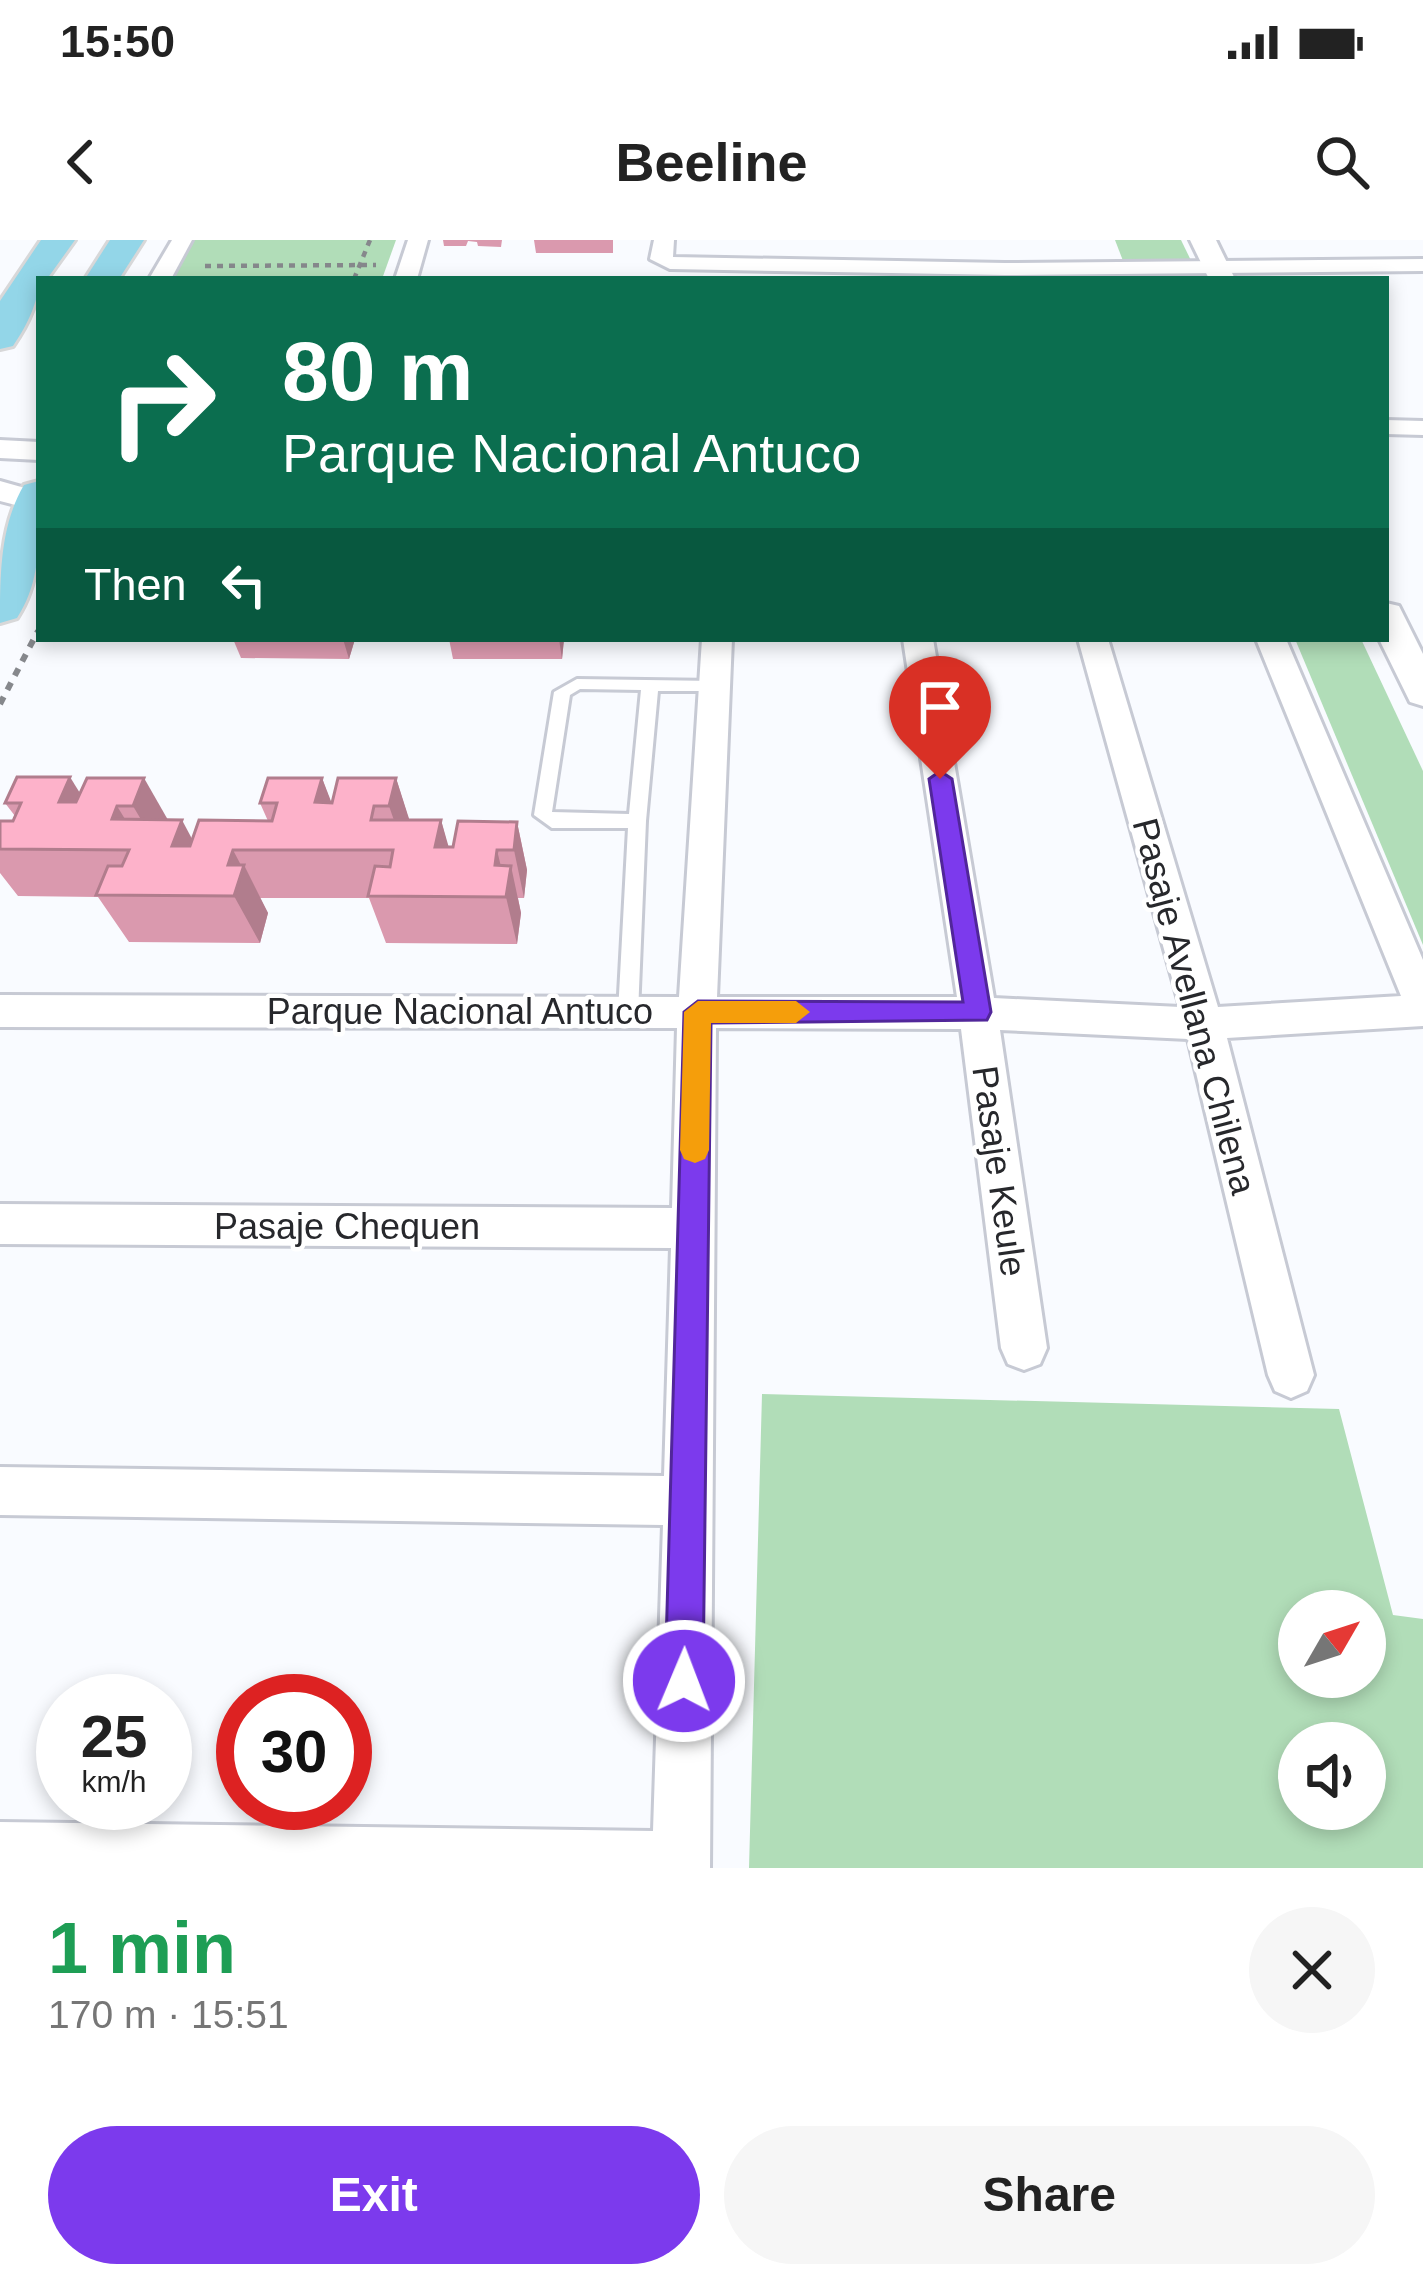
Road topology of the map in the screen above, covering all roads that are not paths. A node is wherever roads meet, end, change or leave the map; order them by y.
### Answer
1 (58, 240) edge
2 (127, 240) edge
3 (182, 240) edge
4 (418, 240) edge
5 (664, 240) edge
6 (1125, 240) edge
7 (1213, 261) edge
8 (1423, 265) edge
9 (408, 272) edge
10 (751, 272) edge
11 (164, 273) edge
12 (880, 273) edge
13 (1138, 273) edge
14 (1006, 274) edge
15 (103, 276) edge
16 (0, 338) edge
17 (1389, 427) edge
18 (1423, 428) edge
19 (0, 449) edge
20 (36, 451) edge
21 (29, 497) edge
22 (0, 608) edge
23 (1389, 620) edge
24 (717, 642) edge
25 (918, 642) edge
26 (1095, 642) edge
27 (1272, 642) edge
28 (650, 685) junction
29 (715, 686) junction
30 (1423, 693) edge
31 (637, 821) junction
32 (1423, 1007) edge
33 (0, 1011) edge
34 (628, 1012) junction
35 (698, 1012) junction
36 (978, 1012) junction
37 (1204, 1024) junction
38 (0, 1224) edge
39 (693, 1228) junction
40 (1024, 1348) dead end
41 (1291, 1376) dead end
42 (0, 1491) edge
43 (687, 1501) junction
44 (0, 1850) edge
45 (681, 1864) edge

1 - 16 main road
2 - 15 main road
3 - 11 street
4 - 9 street
5 - 10 street
6 - 13 street
7 - 8 street
7 - 13 street
10 - 12 street
12 - 14 street
13 - 14 street
17 - 18 street
19 - 20 street
21 - 22 main road
23 - 30 street
24 - 29 street
25 - 36 street, Pasaje Keule
26 - 37 street, Pasaje Avellana Chilena
27 - 32 street
28 - 29 lane
28 - 31 lane
28 - 31 lane
29 - 35 street
31 - 34 lane
32 - 37 street, Parque Nacional Antuco
33 - 34 street, Parque Nacional Antuco
34 - 35 street, Parque Nacional Antuco
35 - 36 street, Parque Nacional Antuco
35 - 39 street
36 - 37 street, Parque Nacional Antuco
36 - 40 street, Pasaje Keule
37 - 41 street, Pasaje Avellana Chilena
38 - 39 street, Pasaje Chequen
39 - 43 street
42 - 43 street
43 - 45 street
44 - 45 street

